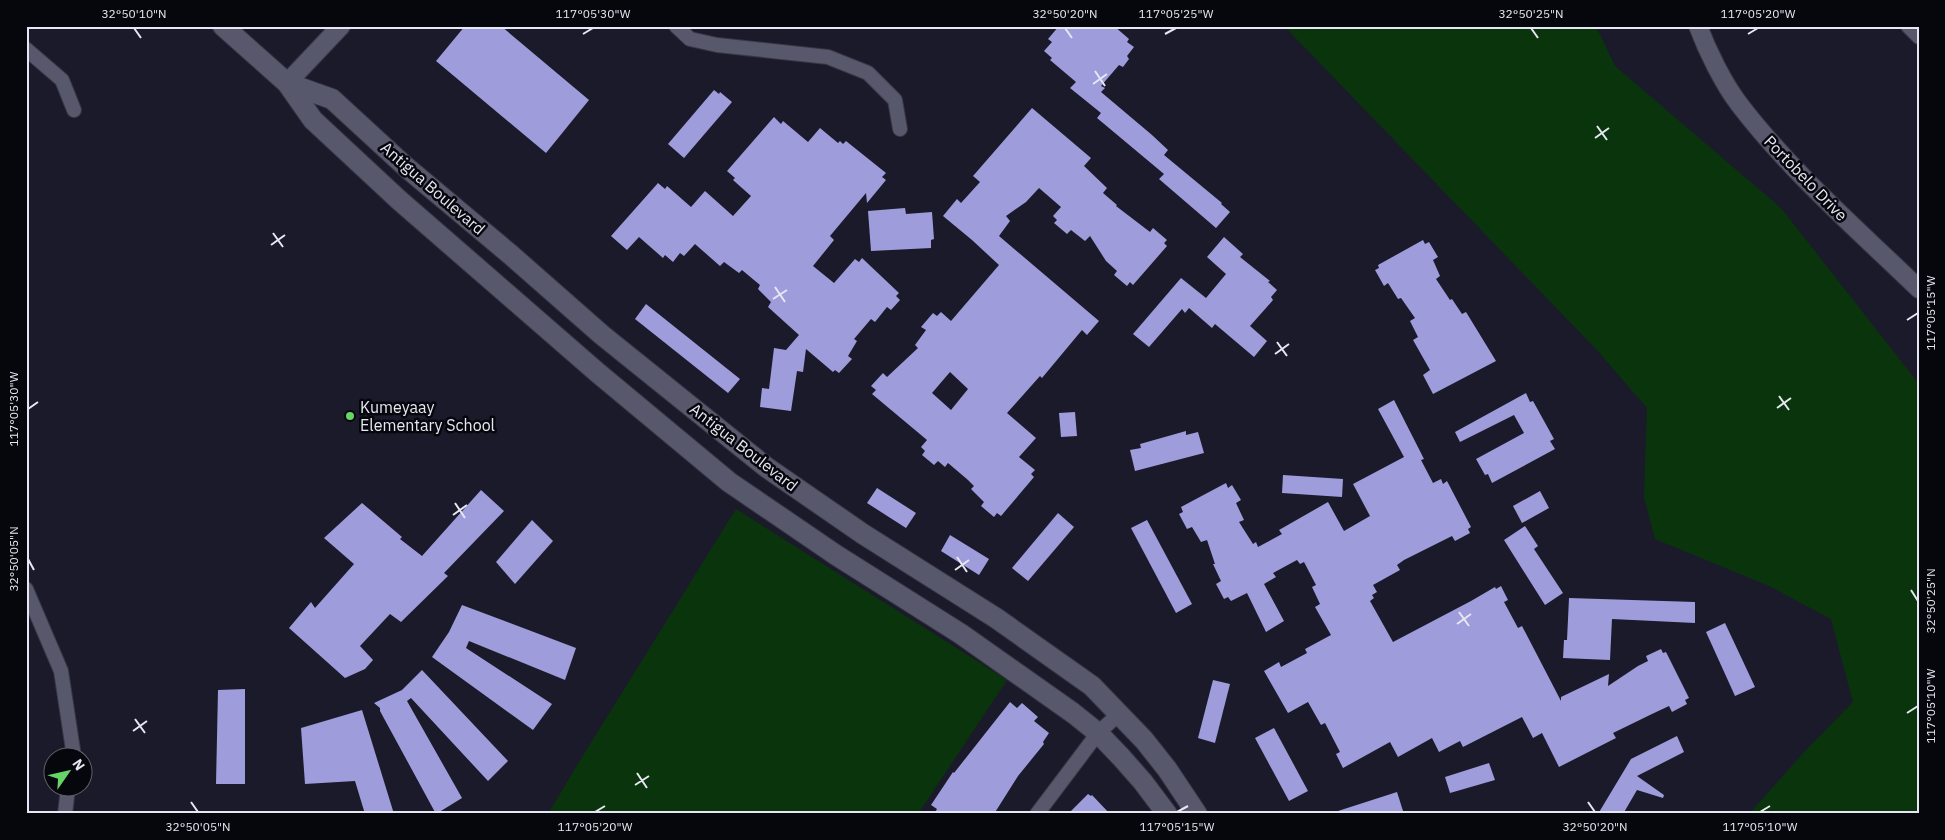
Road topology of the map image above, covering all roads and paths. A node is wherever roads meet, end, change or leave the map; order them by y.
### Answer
1 (224, 26) edge
2 (341, 26) edge
3 (676, 26) edge
4 (1698, 26) edge
5 (1908, 26) edge
6 (1919, 37) edge
7 (26, 48) edge
8 (287, 83) junction
9 (74, 110) dead end
10 (900, 129) dead end
11 (1919, 289) edge
12 (584, 319) junction
13 (541, 324) junction
14 (787, 482) junction
15 (756, 500) junction
16 (26, 589) edge
17 (1120, 713) junction
18 (1098, 733) junction
19 (73, 748) edge
20 (67, 798) edge
21 (65, 814) edge
22 (1037, 814) edge
23 (1166, 814) edge
24 (1197, 814) edge

1 - 8 main road, Antigua Boulevard
2 - 8 street
3 - 10 street
4 - 11 street, Portobelo Drive
5 - 6 street
7 - 9 street
8 - 12 main road, Antigua Boulevard
8 - 13 main road, Antigua Boulevard
12 - 13 main road
12 - 14 main road, Antigua Boulevard
13 - 15 main road, Antigua Boulevard
14 - 15 main road
14 - 17 main road, Antigua Boulevard
15 - 18 main road, Antigua Boulevard
16 - 19 street
17 - 18 street
17 - 24 main road, Antigua Boulevard
18 - 22 street
18 - 23 main road, Antigua Boulevard
20 - 21 street

